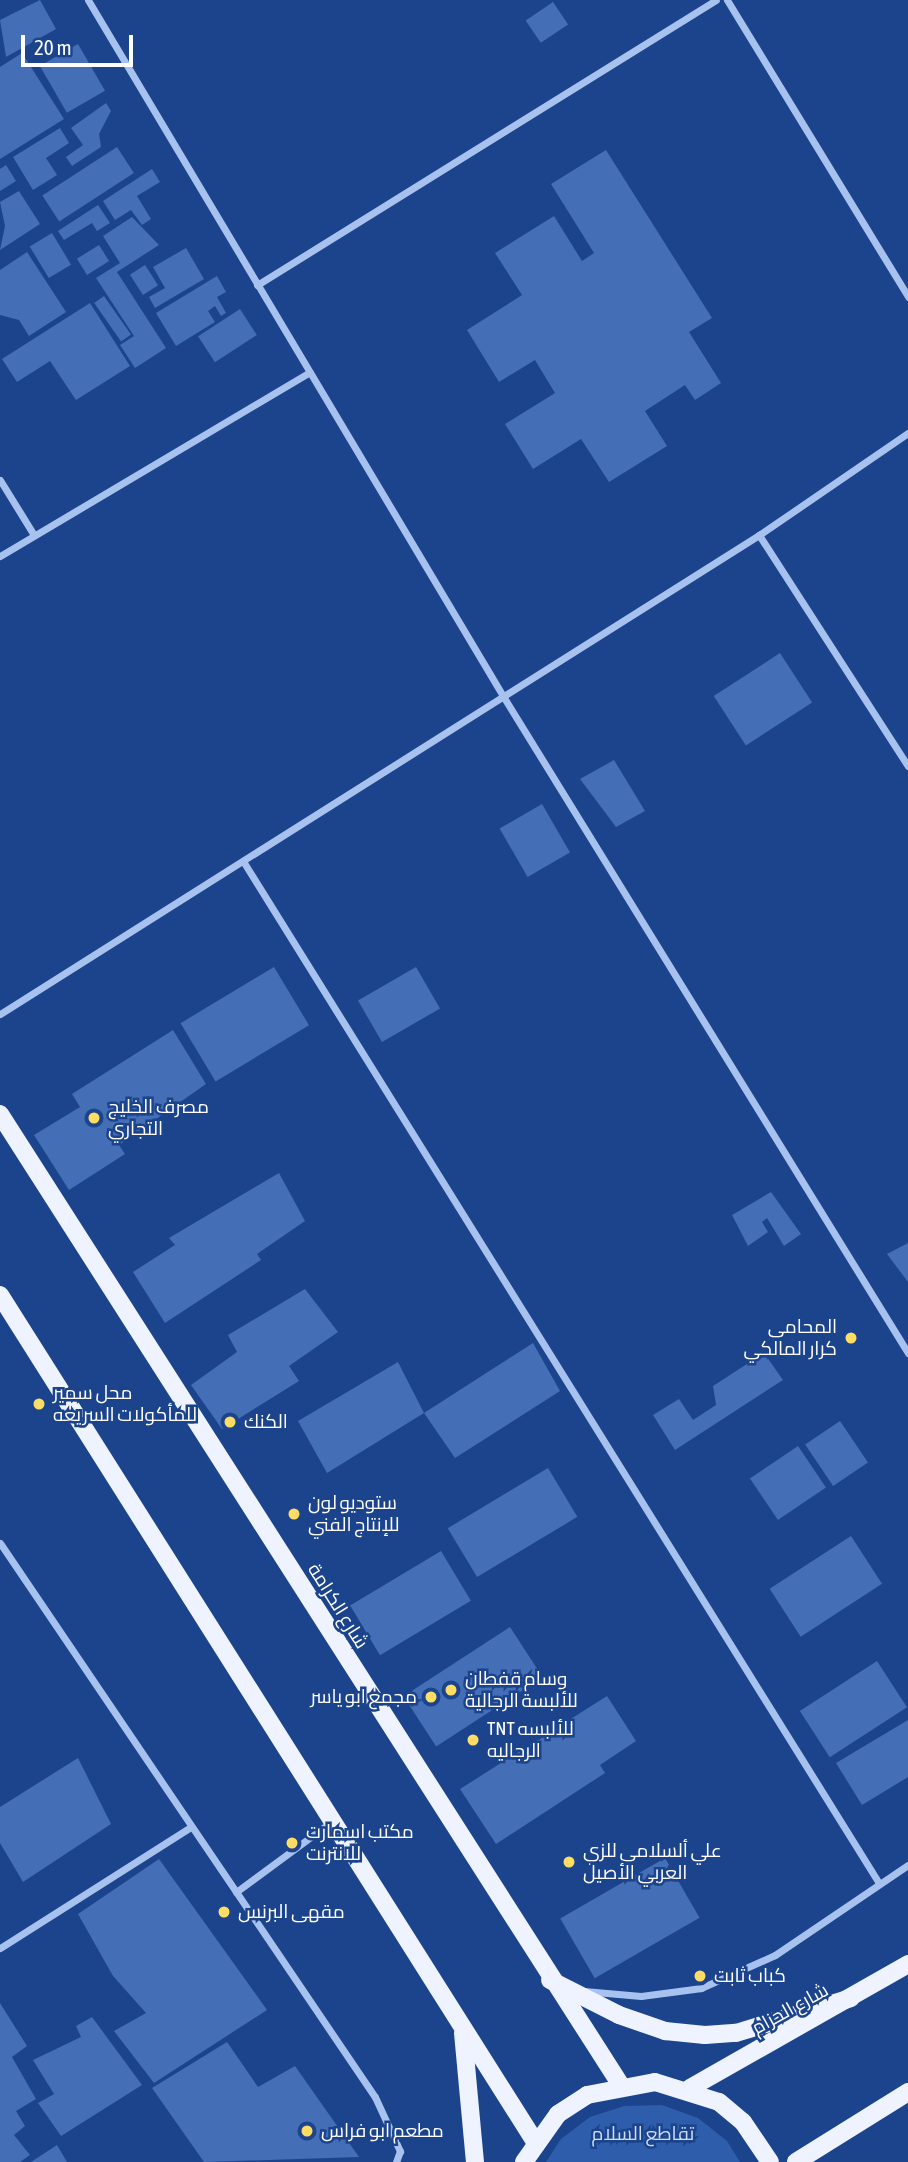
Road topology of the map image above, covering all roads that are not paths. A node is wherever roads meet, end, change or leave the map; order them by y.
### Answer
1 (89, 0) edge
2 (716, 0) edge
3 (727, 0) edge
4 (257, 285) junction
5 (908, 297) edge
6 (310, 372) junction
7 (908, 433) edge
8 (0, 480) edge
9 (34, 535) junction
10 (759, 535) junction
11 (0, 556) edge
12 (503, 696) junction
13 (908, 766) edge
14 (243, 861) junction
15 (0, 1014) edge
16 (0, 1114) edge
17 (0, 1295) edge
18 (908, 1353) edge
19 (0, 1544) edge
20 (332, 1821) junction
21 (189, 1828) junction
22 (908, 1865) edge
23 (879, 1883) junction
24 (236, 1892) junction
25 (0, 1948) edge
26 (908, 1964) edge
27 (550, 1980) junction
28 (571, 1990) junction
29 (851, 1998) junction
30 (462, 2026) junction
31 (620, 2084) junction
32 (690, 2088) junction
33 (908, 2092) edge
34 (534, 2140) junction
35 (396, 2162) edge
36 (475, 2162) edge
37 (524, 2162) edge
38 (770, 2162) edge
39 (796, 2162) edge

1 - 4 street
2 - 4 street
3 - 5 street
4 - 6 street
6 - 9 street
6 - 12 street
7 - 10 street
8 - 9 street
9 - 11 street
10 - 12 street
10 - 13 street
12 - 14 street
12 - 18 street
14 - 15 street
14 - 23 street
16 - 27 main road, شارع الكرامة
17 - 20 main road
19 - 21 street
20 - 24 street
20 - 30 main road
21 - 24 street
21 - 25 street
22 - 23 street
23 - 28 street
24 - 35 street
26 - 29 main road, شارع الحزام
27 - 28 main road
27 - 31 main road, شارع الكرامة
28 - 29 main road
29 - 32 main road, شارع الحزام
30 - 34 main road
30 - 36 main road
31 - 32 main road
31 - 34 main road
32 - 38 main road
33 - 39 main road
34 - 37 main road

